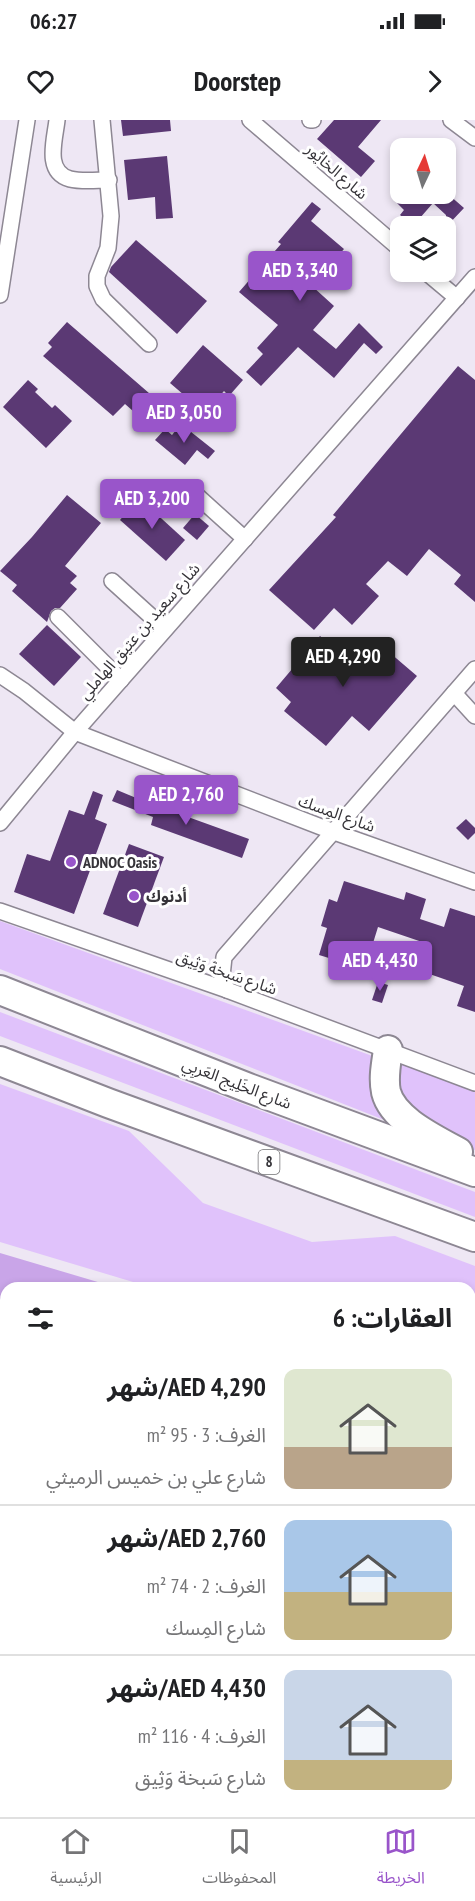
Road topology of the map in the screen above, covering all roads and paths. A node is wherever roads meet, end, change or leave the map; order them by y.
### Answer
1 (27, 120) edge
2 (57, 120) edge
3 (102, 120) edge
4 (250, 120) edge
5 (459, 122) edge
6 (475, 138) edge
7 (109, 180) junction
8 (390, 240) edge
9 (475, 277) edge
10 (438, 282) edge
11 (0, 295) edge
12 (457, 298) junction
13 (149, 344) dead end
14 (194, 493) dead end
15 (245, 539) junction
16 (112, 581) dead end
17 (58, 617) dead end
18 (165, 629) junction
19 (475, 669) edge
20 (0, 675) edge
21 (120, 680) junction
22 (454, 693) junction
23 (475, 716) edge
24 (75, 732) junction
25 (0, 823) edge
26 (334, 832) junction
27 (475, 882) edge
28 (1, 911) edge
29 (0, 990) edge
30 (227, 990) junction
31 (388, 1050) junction
32 (0, 1061) edge
33 (475, 1083) edge
34 (475, 1162) edge
35 (475, 1172) edge
36 (475, 1237) edge

1 - 11 street
2 - 7 street
3 - 7 street
4 - 8 street, شارع الخايُور
5 - 6 street
7 - 13 street
9 - 12 street, شارع سعيد بن عتيق الهاملي
10 - 12 street
12 - 15 street, شارع سعيد بن عتيق الهاملي
14 - 15 street
15 - 18 street, شارع سعيد بن عتيق الهاملي
16 - 18 street
17 - 21 street
18 - 21 street, شارع سعيد بن عتيق الهاملي
19 - 22 street
20 - 24 street, شارع المِسك
21 - 24 street, شارع سعيد بن عتيق الهاملي
22 - 23 street
22 - 26 street
24 - 25 street, شارع سعيد بن عتيق الهاملي
24 - 26 street, شارع المِسك
26 - 27 street, شارع المِسك
26 - 30 street
28 - 30 street, شارع سَبخة وَثِيق
29 - 35 highway, شارع الخَلِيج العَربِي
30 - 31 street, شارع سَبخة وَثِيق
31 - 33 street, شارع سَبخة وَثِيق
31 - 34 highway
32 - 36 highway, 8

